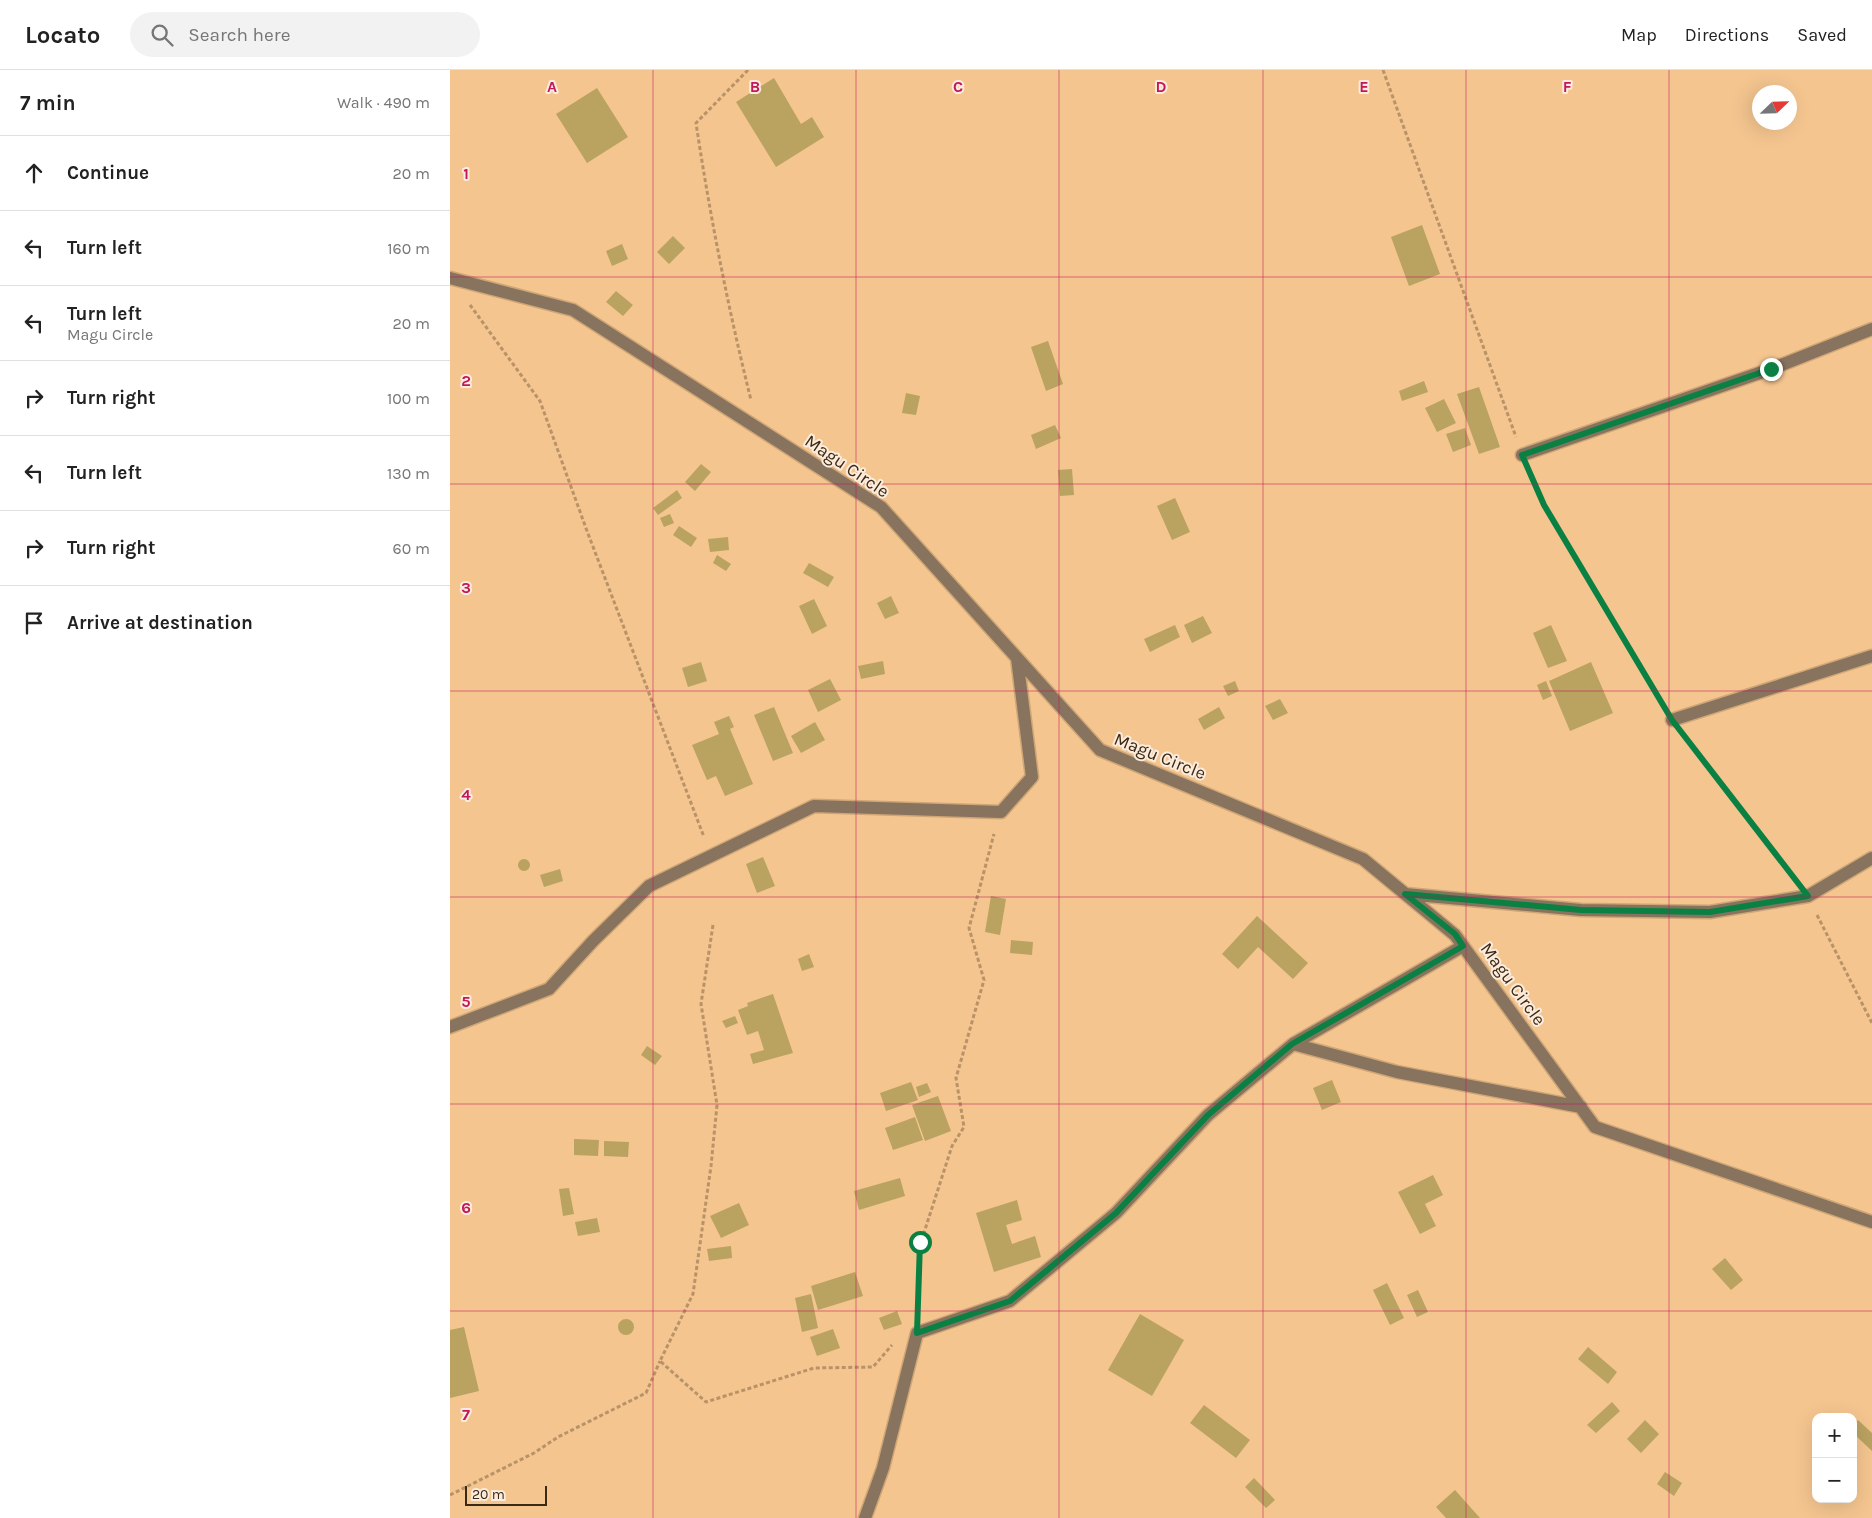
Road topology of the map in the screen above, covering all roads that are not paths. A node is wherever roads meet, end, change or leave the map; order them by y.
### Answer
1 (450, 278) edge
2 (1872, 329) edge
3 (1522, 455) road end
4 (1872, 656) edge
5 (1017, 658) junction
6 (1672, 720) road end
7 (1872, 858) edge
8 (1405, 894) junction
9 (1463, 946) junction
10 (450, 1027) edge
11 (1292, 1044) junction
12 (1581, 1107) junction
13 (1872, 1222) edge
14 (865, 1518) edge

1 - 5 street, Magu Circle
2 - 3 street
4 - 6 street
5 - 8 street, Magu Circle
5 - 10 street
7 - 8 street
8 - 9 street, Magu Circle
9 - 11 street
9 - 12 street, Magu Circle
11 - 12 street
11 - 14 street
12 - 13 street, Magu Circle

